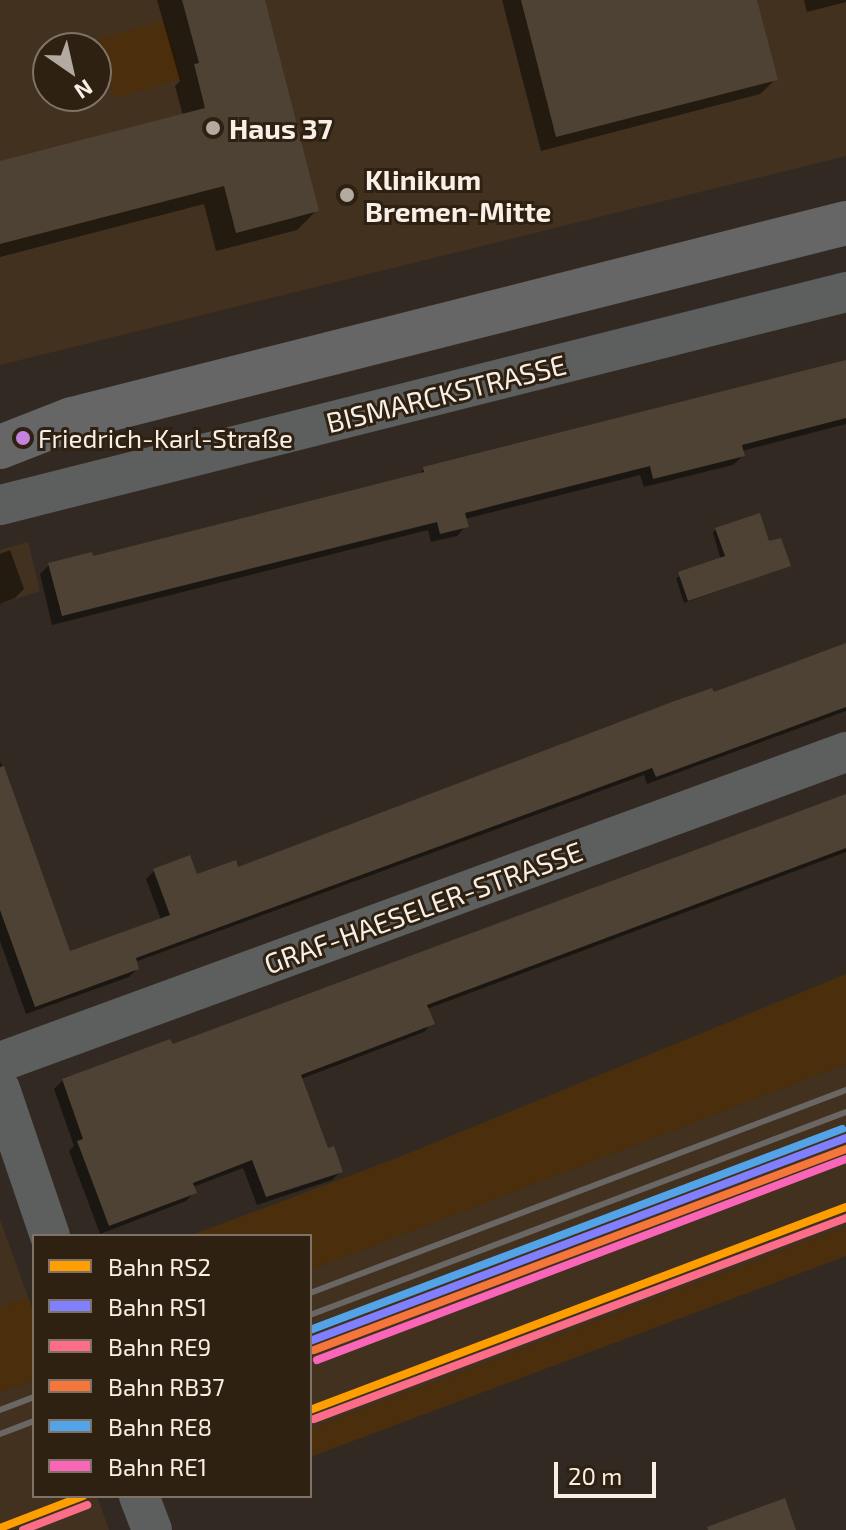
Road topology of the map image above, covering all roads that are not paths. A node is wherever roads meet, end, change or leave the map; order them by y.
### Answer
1 (846, 223) edge
2 (846, 292) edge
3 (72, 419) junction
4 (0, 424) edge
5 (0, 447) edge
6 (0, 505) edge
7 (846, 752) edge
8 (0, 1062) edge
9 (0, 1089) edge
10 (49, 1234) edge
11 (140, 1498) edge
12 (152, 1530) edge

1 - 3 main road
2 - 6 street, BISMARCKSTRASSE
3 - 4 main road
3 - 5 main road
7 - 8 street, GRAF-HAESELER-STRASSE
9 - 10 street
11 - 12 street

